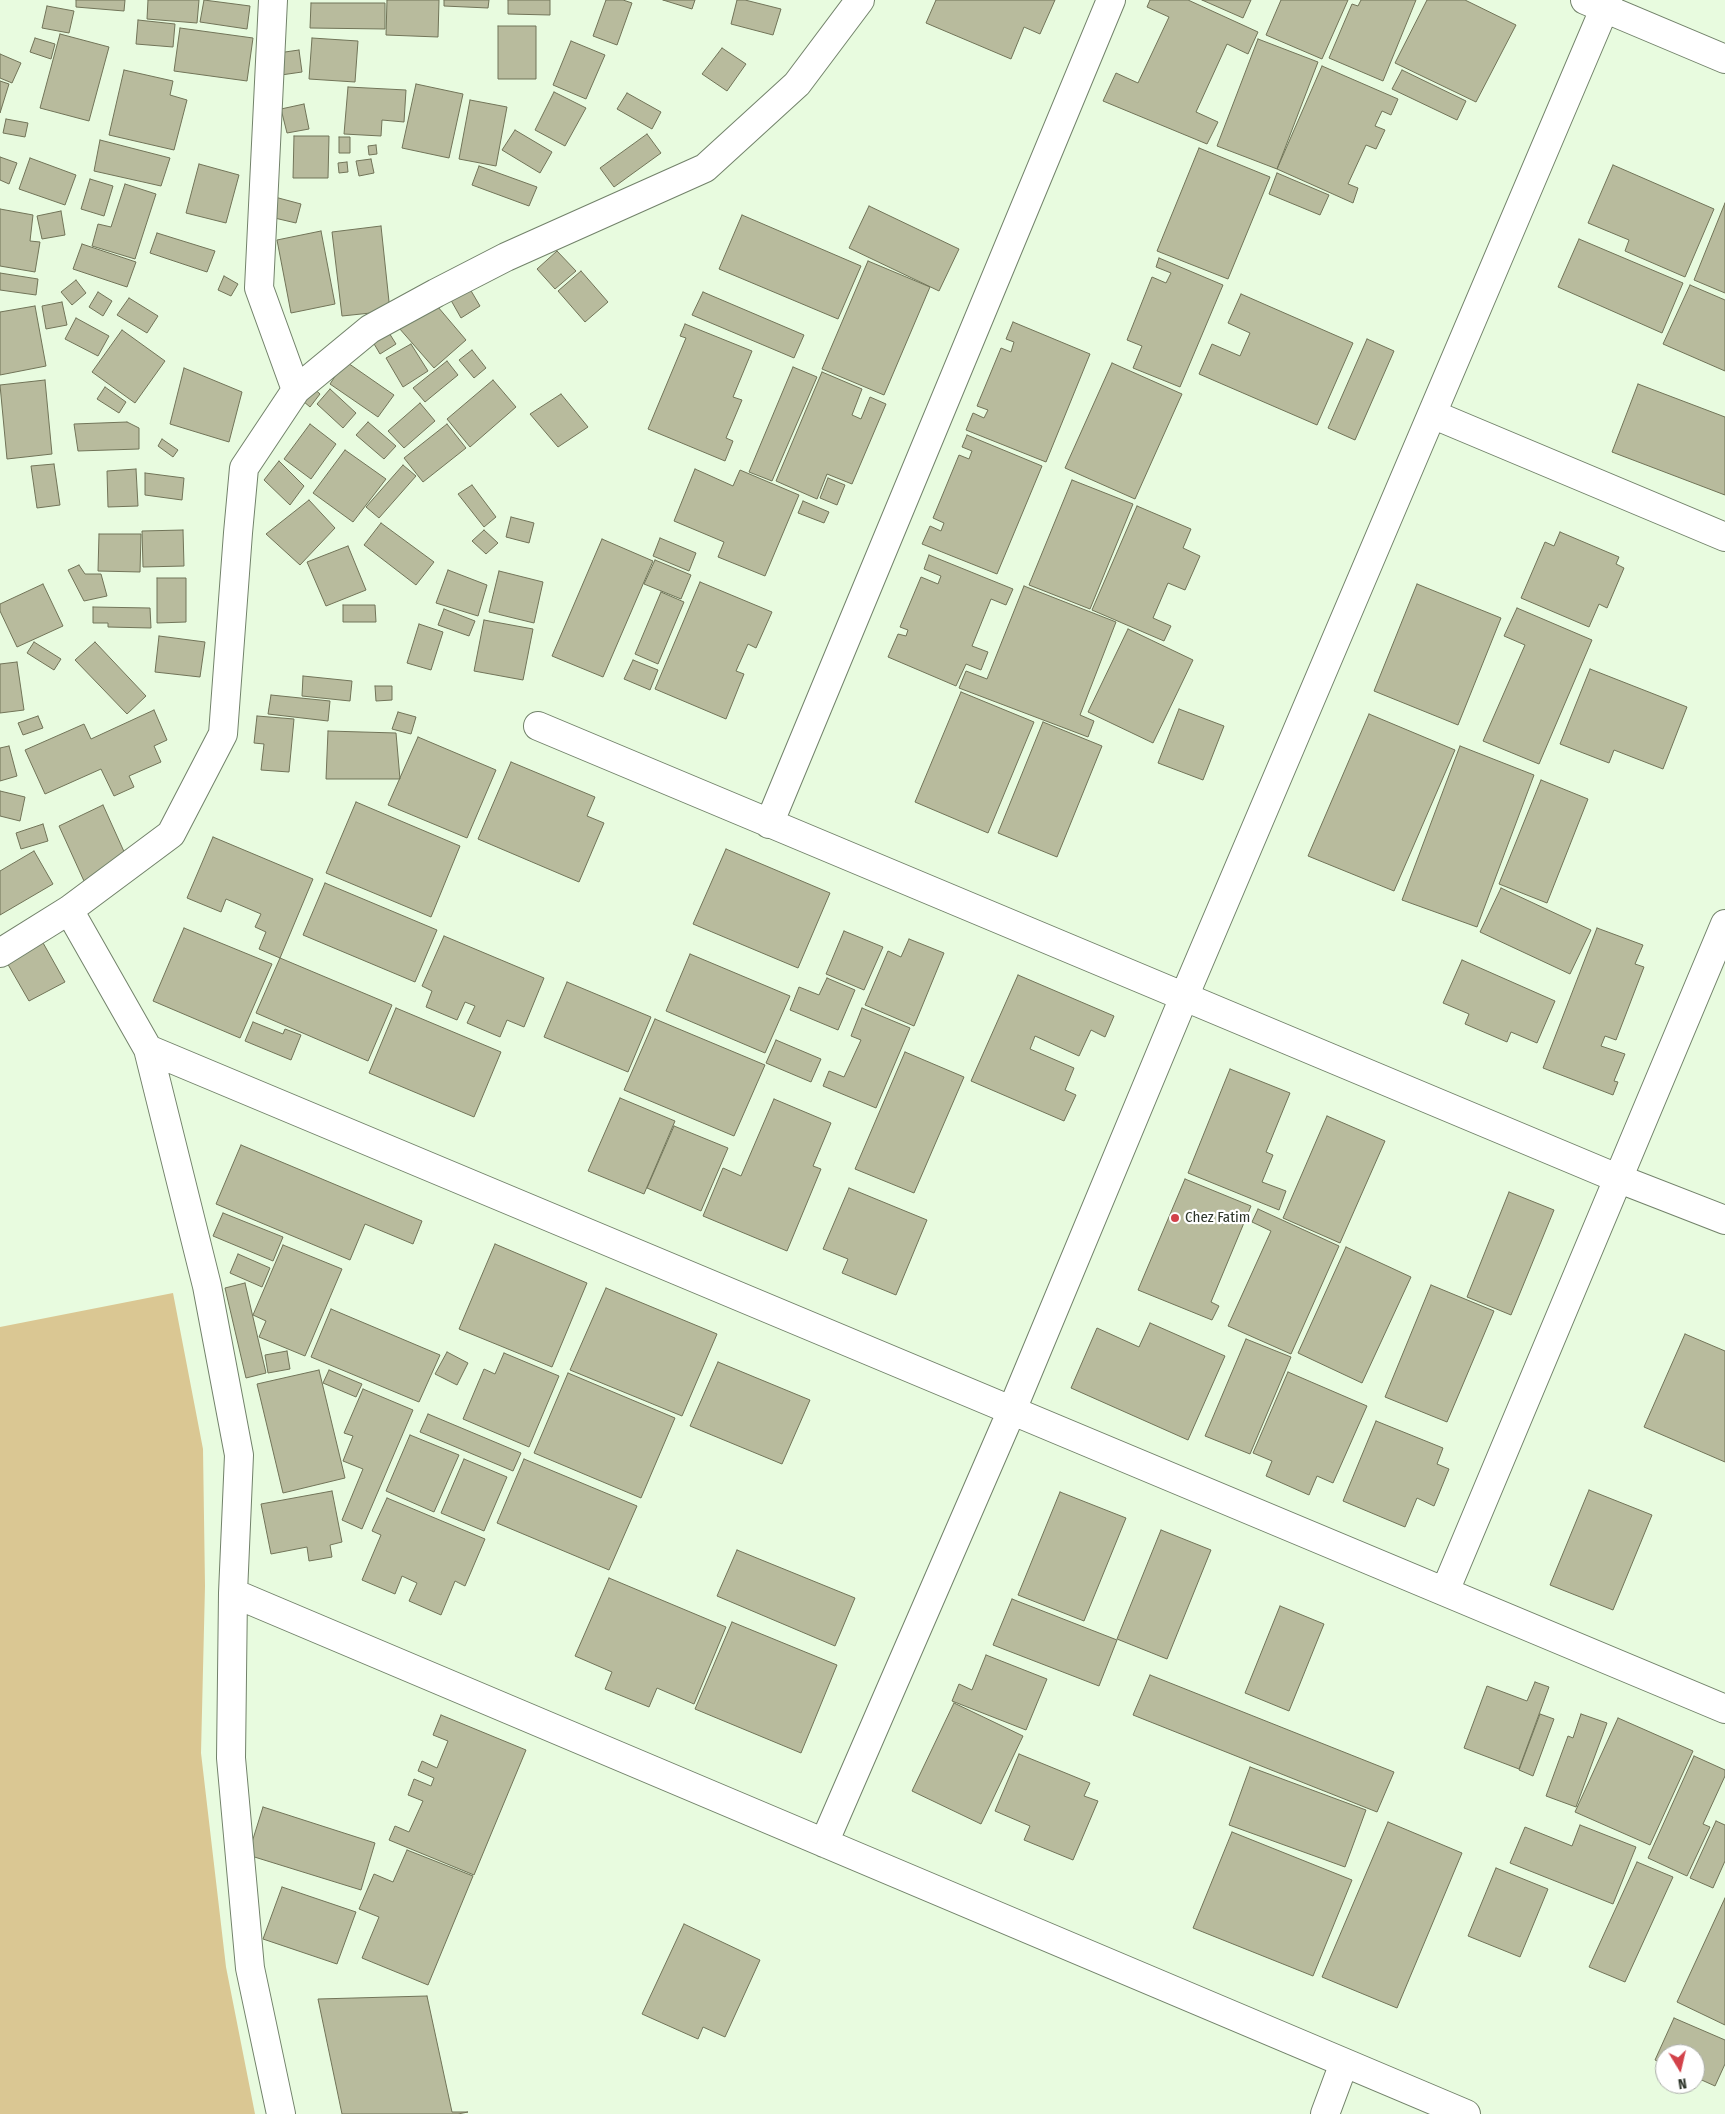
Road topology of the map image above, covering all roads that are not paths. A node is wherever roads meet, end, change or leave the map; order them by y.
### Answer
1 (273, 0) edge
2 (860, 0) edge
3 (1111, 0) edge
4 (1599, 3) edge
5 (1725, 59) edge
6 (296, 390) junction
7 (1432, 414) junction
8 (1725, 536) edge
9 (538, 726) dead end
10 (769, 824) junction
11 (69, 910) junction
12 (1725, 924) edge
13 (0, 953) edge
14 (1184, 997) junction
15 (148, 1049) junction
16 (1617, 1178) junction
17 (1725, 1220) edge
18 (1012, 1410) junction
19 (1445, 1591) junction
20 (233, 1593) junction
21 (1725, 1709) edge
22 (824, 1843) junction
23 (1344, 2063) junction
24 (280, 2114) edge
25 (1325, 2114) edge
26 (1466, 2114) edge

1 - 6 street
2 - 6 street
3 - 10 street
4 - 5 street
4 - 7 street
6 - 11 street
7 - 8 street
7 - 14 street
9 - 10 street
10 - 14 street
11 - 13 street
11 - 15 street
12 - 16 street
14 - 16 street
14 - 18 street
15 - 18 street
15 - 20 street
16 - 17 street
16 - 19 street
18 - 19 street
18 - 22 street
19 - 21 street
20 - 22 street
20 - 24 street
22 - 23 street
23 - 25 street
23 - 26 street

